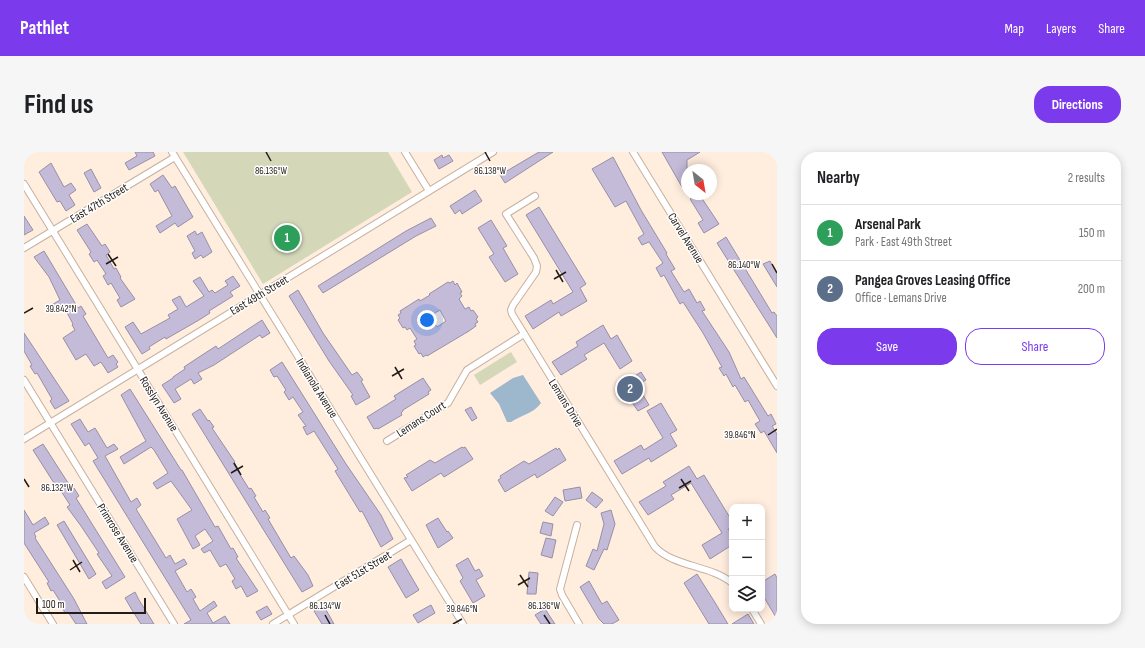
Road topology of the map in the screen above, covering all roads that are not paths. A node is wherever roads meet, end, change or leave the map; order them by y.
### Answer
1 (405, 152) edge
2 (493, 152) edge
3 (633, 152) edge
4 (173, 154) edge
5 (24, 184) edge
6 (429, 191) junction
7 (535, 196) dead end
8 (53, 231) junction
9 (24, 248) edge
10 (260, 295) junction
11 (524, 334) junction
12 (138, 369) junction
13 (24, 380) edge
14 (777, 386) edge
15 (50, 423) junction
16 (24, 439) edge
17 (387, 441) dead end
18 (577, 525) dead end
19 (411, 540) junction
20 (24, 577) edge
21 (729, 581) edge
22 (754, 612) edge
23 (288, 615) junction
24 (53, 624) edge
25 (174, 624) edge
26 (273, 624) edge
27 (294, 624) edge
28 (463, 624) edge
29 (579, 624) edge
30 (761, 624) edge

1 - 6 street
2 - 6 street, East 49th Street
3 - 14 street, Carvel Avenue
4 - 8 street, East 47th Street
4 - 10 street, Indianola Avenue
5 - 8 street, Rosslyn Avenue
6 - 10 street, East 49th Street
7 - 11 street, Lemans Drive
8 - 9 street, East 47th Street
8 - 12 street, Rosslyn Avenue
10 - 12 street, East 49th Street
10 - 19 street, Indianola Avenue
11 - 17 street, Lemans Court
11 - 21 street, Lemans Drive
12 - 15 street, East 49th Street
12 - 23 street, Rosslyn Avenue
13 - 15 street, Primrose Avenue
15 - 16 street, East 49th Street
15 - 25 street, Primrose Avenue
18 - 29 street
19 - 23 street, East 51st Street
19 - 28 street, Indianola Avenue
20 - 24 street
22 - 30 street
23 - 26 street, East 51st Street
23 - 27 street, Rosslyn Avenue

